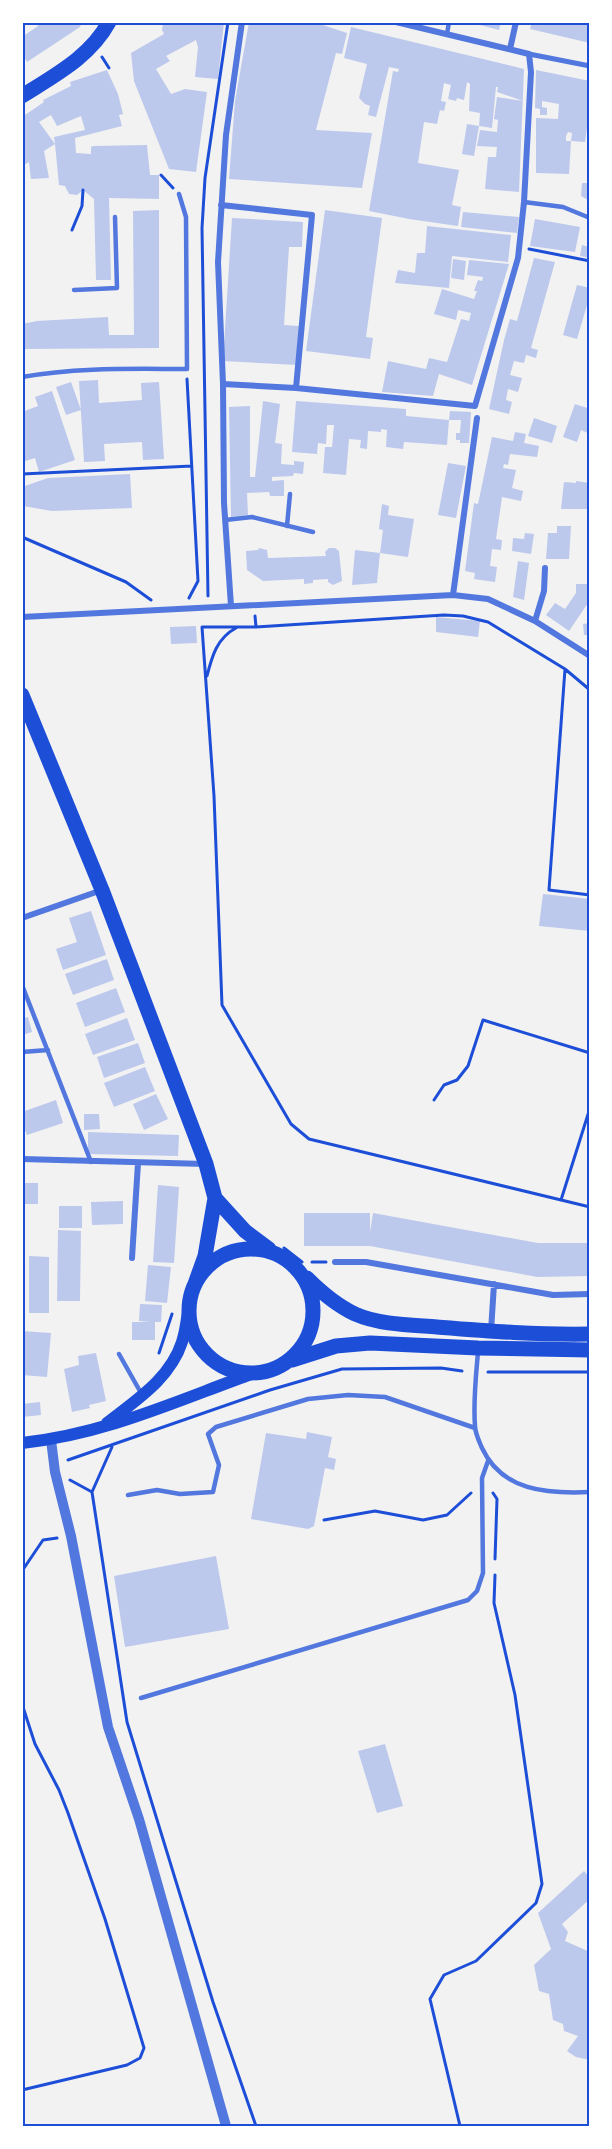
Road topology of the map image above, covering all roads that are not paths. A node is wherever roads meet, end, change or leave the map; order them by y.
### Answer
1 (242, 22) edge
2 (396, 22) edge
3 (449, 22) edge
4 (516, 22) edge
5 (109, 23) edge
6 (447, 34) junction
7 (510, 49) junction
8 (529, 54) junction
9 (590, 66) edge
10 (22, 96) edge
11 (179, 194) road end
12 (524, 202) junction
13 (221, 205) junction
14 (116, 218) dead end
15 (590, 218) edge
16 (74, 290) dead end
17 (22, 376) edge
18 (223, 384) junction
19 (296, 388) junction
20 (477, 418) dead end
21 (290, 494) dead end
22 (225, 520) junction
23 (286, 526) junction
24 (313, 532) dead end
25 (545, 568) dead end
26 (453, 595) junction
27 (231, 606) junction
28 (22, 617) edge
29 (535, 621) junction
30 (590, 656) edge
31 (22, 695) edge
32 (102, 890) junction
33 (22, 918) edge
34 (22, 985) edge
35 (48, 1050) junction
36 (22, 1052) edge
37 (22, 1159) edge
38 (91, 1162) junction
39 (138, 1163) junction
40 (206, 1164) junction
41 (215, 1198) junction
42 (280, 1251) junction
43 (132, 1258) dead end
44 (335, 1262) road end
45 (294, 1266) junction
46 (195, 1284) junction
47 (494, 1284) junction
48 (590, 1294) edge
49 (189, 1305) junction
50 (490, 1332) junction
51 (590, 1334) edge
52 (478, 1348) junction
53 (590, 1350) edge
54 (119, 1354) dead end
55 (288, 1361) junction
56 (254, 1373) junction
57 (142, 1395) junction
58 (475, 1428) junction
59 (99, 1430) junction
60 (51, 1440) junction
61 (22, 1443) edge
62 (488, 1461) junction
63 (590, 1492) edge
64 (128, 1494) dead end
65 (141, 1698) dead end
66 (226, 2127) edge

1 - 13 street
2 - 6 street
3 - 6 lane
4 - 7 street
5 - 10 main road
6 - 7 street
7 - 8 street
8 - 9 street
8 - 12 street
11 - 17 lane
12 - 15 lane
12 - 19 street
13 - 18 street
13 - 19 street
14 - 16 lane
18 - 19 street
18 - 22 street
20 - 26 street
21 - 23 lane
22 - 23 lane
22 - 27 street
23 - 24 lane
25 - 29 street
26 - 27 street
26 - 29 street
27 - 28 street
29 - 30 street
31 - 32 main road
32 - 33 street
32 - 40 main road
34 - 35 lane
35 - 36 lane
35 - 38 lane
37 - 38 street
38 - 39 street
39 - 40 street
39 - 43 street
40 - 41 main road
41 - 42 main road
41 - 46 main road
42 - 45 main road
42 - 46 main road
44 - 47 street
45 - 50 main road
45 - 55 main road
46 - 49 main road
47 - 48 street
47 - 50 street
49 - 56 main road
49 - 57 main road
50 - 51 main road
52 - 53 main road
52 - 55 main road
52 - 58 lane
54 - 57 lane
55 - 56 main road
56 - 59 main road
57 - 59 main road
58 - 62 lane
58 - 64 lane
59 - 60 main road
60 - 61 main road
60 - 66 street
62 - 63 lane
62 - 65 lane

